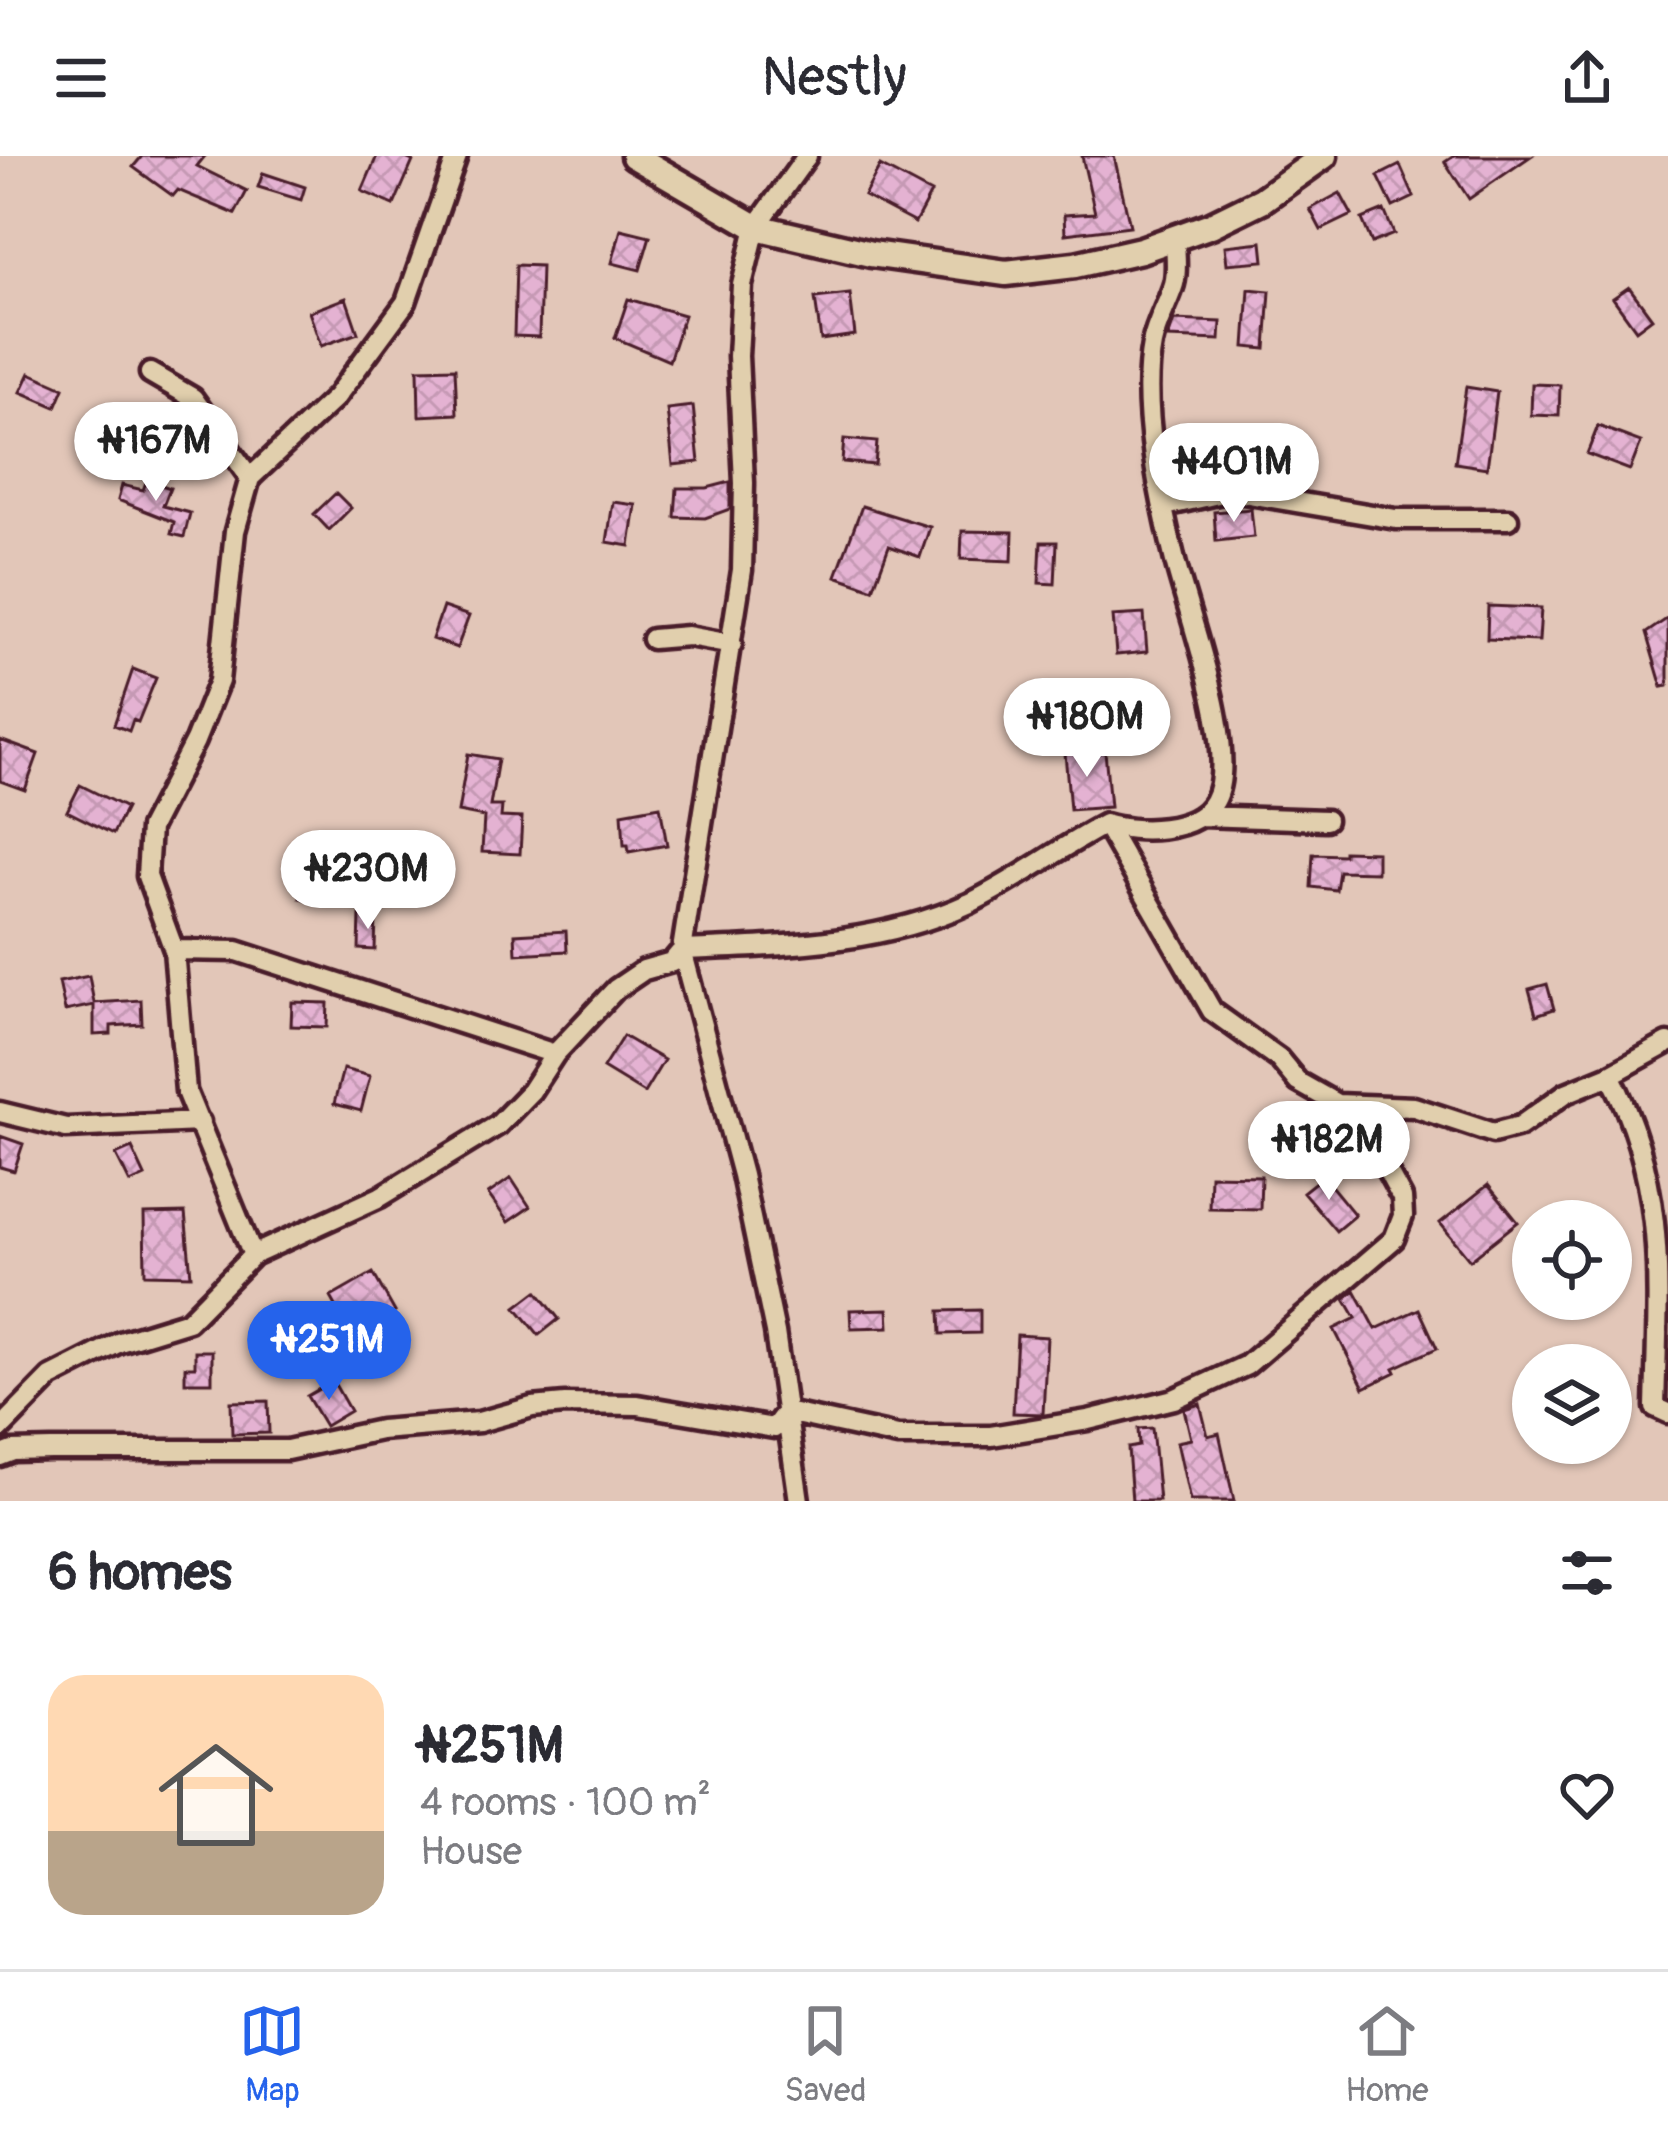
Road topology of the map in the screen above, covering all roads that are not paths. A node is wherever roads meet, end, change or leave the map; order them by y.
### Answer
1 (458, 156) edge
2 (634, 156) edge
3 (807, 156) edge
4 (1324, 156) edge
5 (756, 227) junction
6 (1175, 238) junction
7 (150, 373) dead end
8 (250, 478) junction
9 (1165, 506) junction
10 (1508, 519) dead end
11 (652, 639) dead end
12 (732, 644) junction
13 (1200, 816) junction
14 (1326, 820) dead end
15 (1105, 824) junction
16 (174, 950) junction
17 (682, 950) junction
18 (1668, 1043) edge
19 (555, 1054) junction
20 (1610, 1076) junction
21 (1337, 1104) junction
22 (0, 1112) edge
23 (200, 1122) junction
24 (253, 1255) junction
25 (786, 1412) junction
26 (1668, 1413) edge
27 (0, 1429) edge
28 (0, 1456) edge
29 (799, 1501) edge

1 - 8 street
2 - 5 street
3 - 5 street
4 - 6 street
5 - 6 street
5 - 12 street
6 - 9 street
7 - 8 street
8 - 16 street
9 - 10 street
9 - 13 street
11 - 12 street
12 - 17 street
13 - 14 street
13 - 15 street
15 - 17 street
15 - 21 street
16 - 19 street
16 - 23 street
17 - 19 street
17 - 25 street
18 - 20 street
19 - 24 street
20 - 21 street
20 - 26 street
21 - 25 street
22 - 23 street
23 - 24 street
24 - 27 street
25 - 28 street
25 - 29 street

